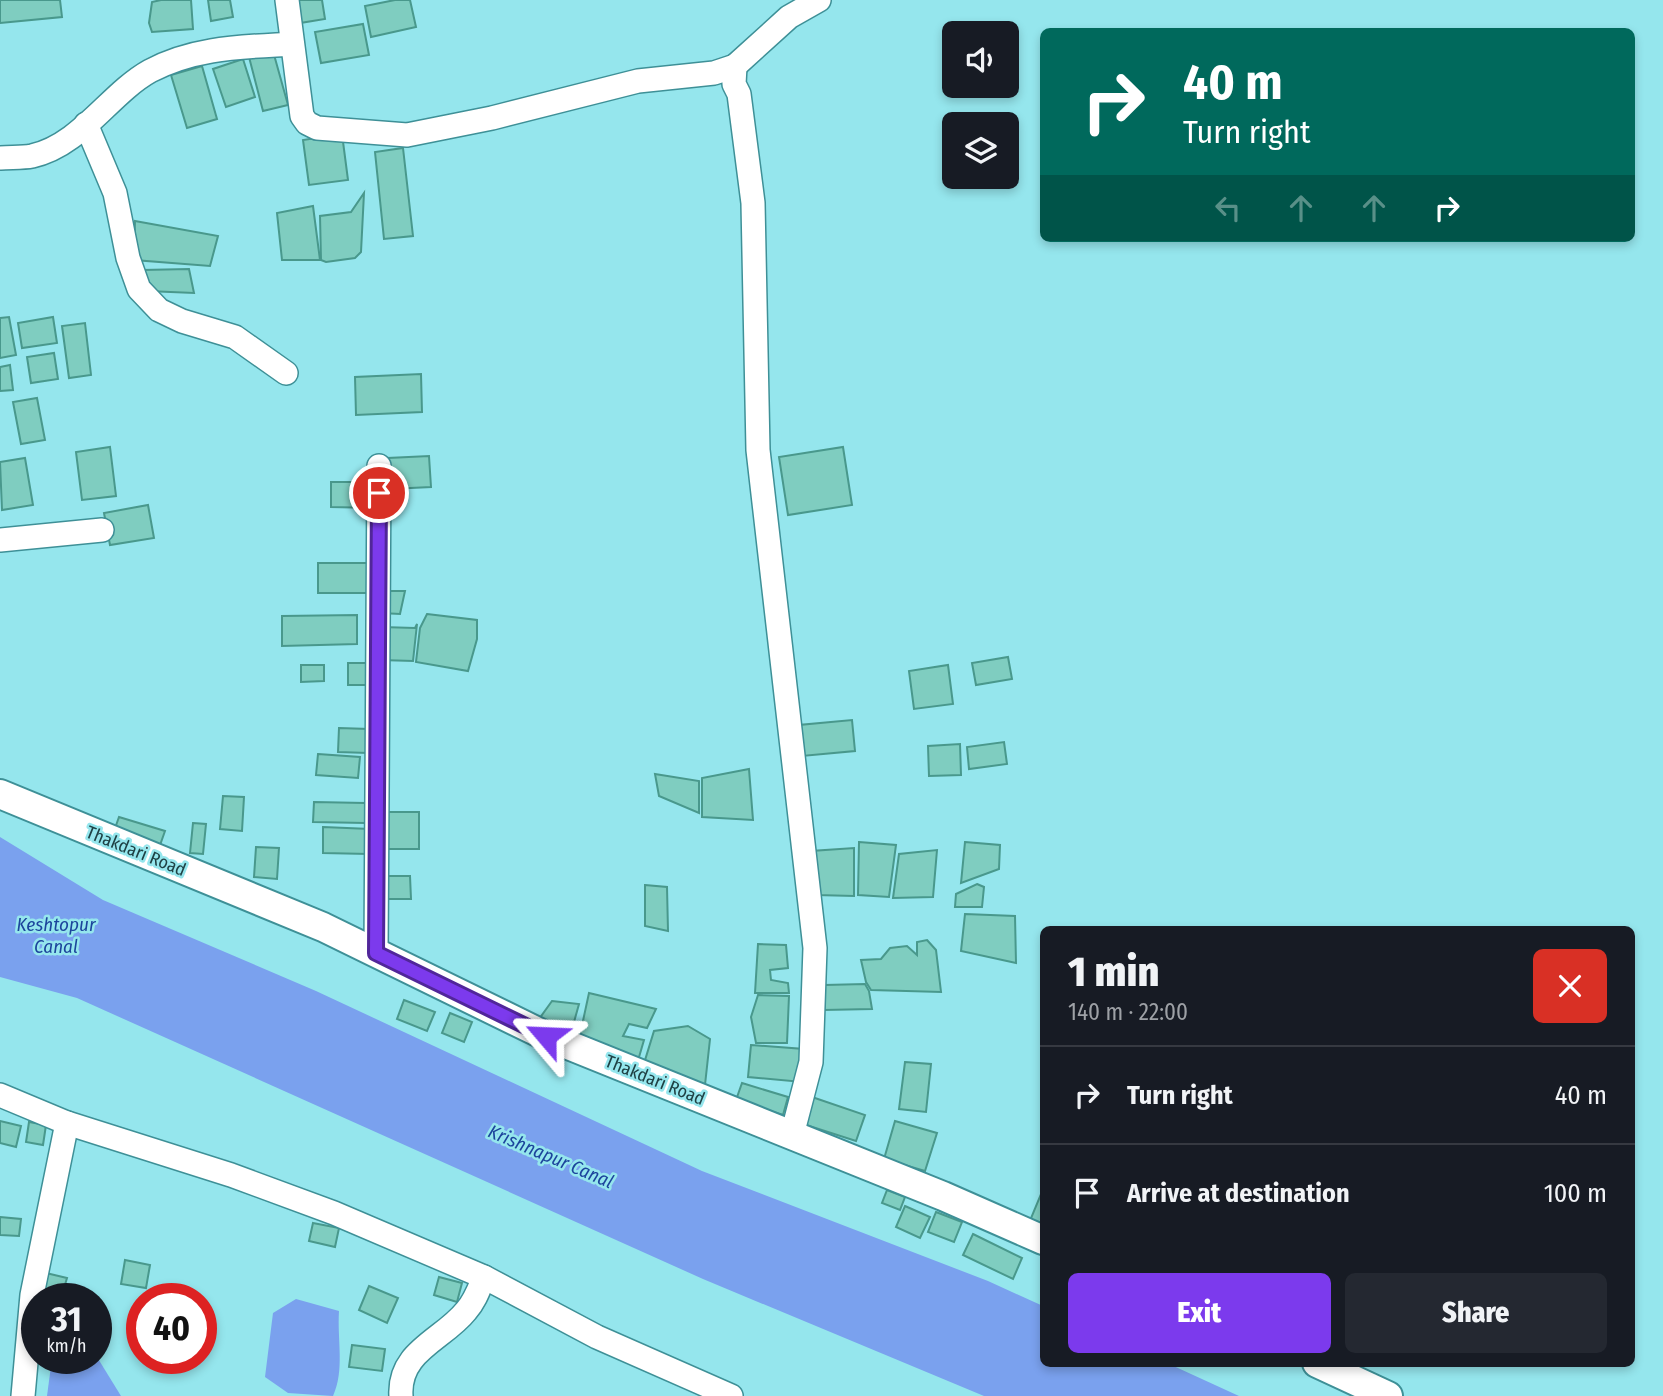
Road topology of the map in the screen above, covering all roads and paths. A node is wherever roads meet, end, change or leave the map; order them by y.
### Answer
1 (287, 0) edge
2 (819, 0) edge
3 (292, 44) junction
4 (735, 66) junction
5 (86, 124) junction
6 (0, 158) edge
7 (286, 373) dead end
8 (379, 466) dead end
9 (102, 530) dead end
10 (0, 540) edge
11 (0, 794) edge
12 (376, 953) junction
13 (0, 1095) edge
14 (68, 1123) junction
15 (792, 1135) junction
16 (1040, 1239) edge
17 (484, 1277) junction
18 (1326, 1367) edge
19 (23, 1396) edge
20 (401, 1396) edge
21 (731, 1396) edge
22 (1388, 1396) edge

1 - 3 street
2 - 4 street
3 - 4 street
3 - 5 street
4 - 15 street
5 - 6 street
5 - 7 street
8 - 12 street
9 - 10 street
11 - 12 street, Thakdari Road
12 - 15 street, Thakdari Road
13 - 14 street
14 - 17 street
14 - 19 street
15 - 16 street, Thakdari Road
17 - 20 street
17 - 21 street
18 - 22 street

